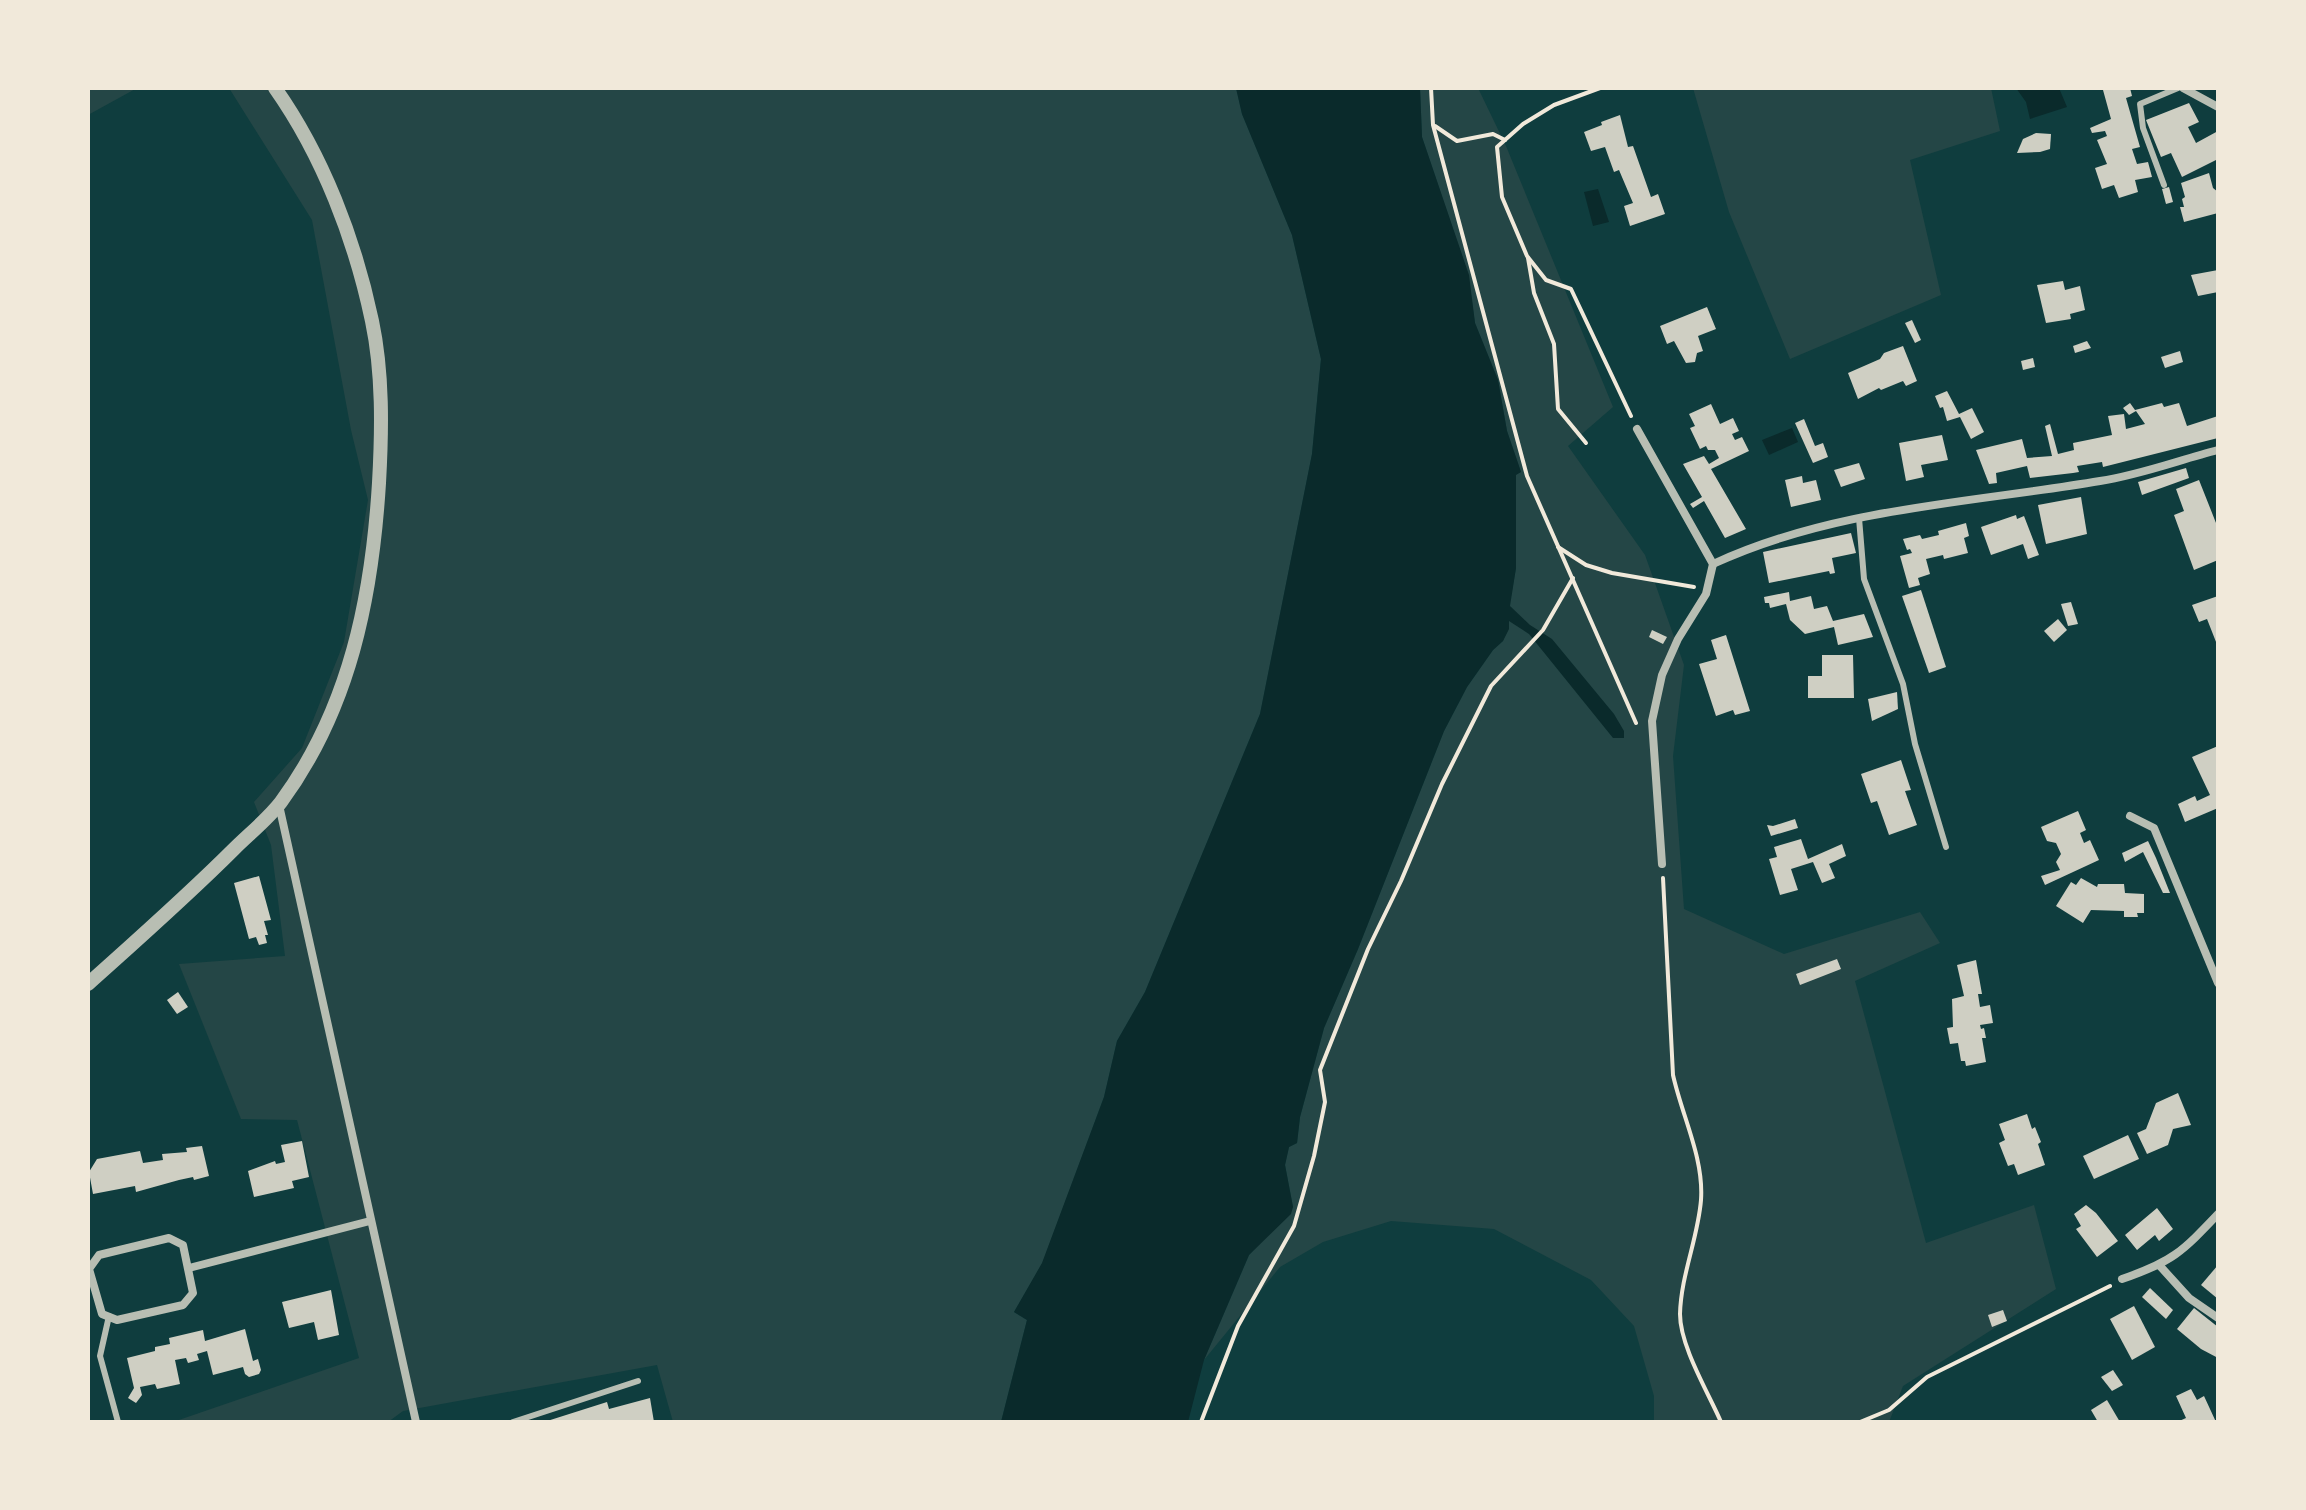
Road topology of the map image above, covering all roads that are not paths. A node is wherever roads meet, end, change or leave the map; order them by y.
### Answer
1 (275, 88) edge
2 (2181, 88) edge
3 (2218, 107) edge
4 (2164, 185) dead end
5 (1637, 429) road end
6 (2218, 450) edge
7 (1859, 518) junction
8 (1713, 564) junction
9 (279, 804) junction
10 (2130, 816) dead end
11 (1946, 847) dead end
12 (1662, 864) road end
13 (2218, 983) edge
14 (88, 984) edge
15 (2218, 1214) edge
16 (370, 1221) junction
17 (2160, 1266) junction
18 (189, 1268) junction
19 (2122, 1279) road end
20 (109, 1316) junction
21 (2218, 1318) edge
22 (638, 1381) dead end
23 (118, 1422) edge
24 (416, 1422) edge
25 (513, 1422) edge

1 - 9 street
2 - 3 street
2 - 4 lane
5 - 8 street
6 - 7 street
7 - 8 street
7 - 11 lane
8 - 12 street
9 - 14 street
9 - 16 street
10 - 13 street
15 - 17 street
16 - 18 street
16 - 24 street
17 - 19 street
17 - 21 street
18 - 20 street
18 - 20 street
20 - 23 lane
22 - 25 lane

